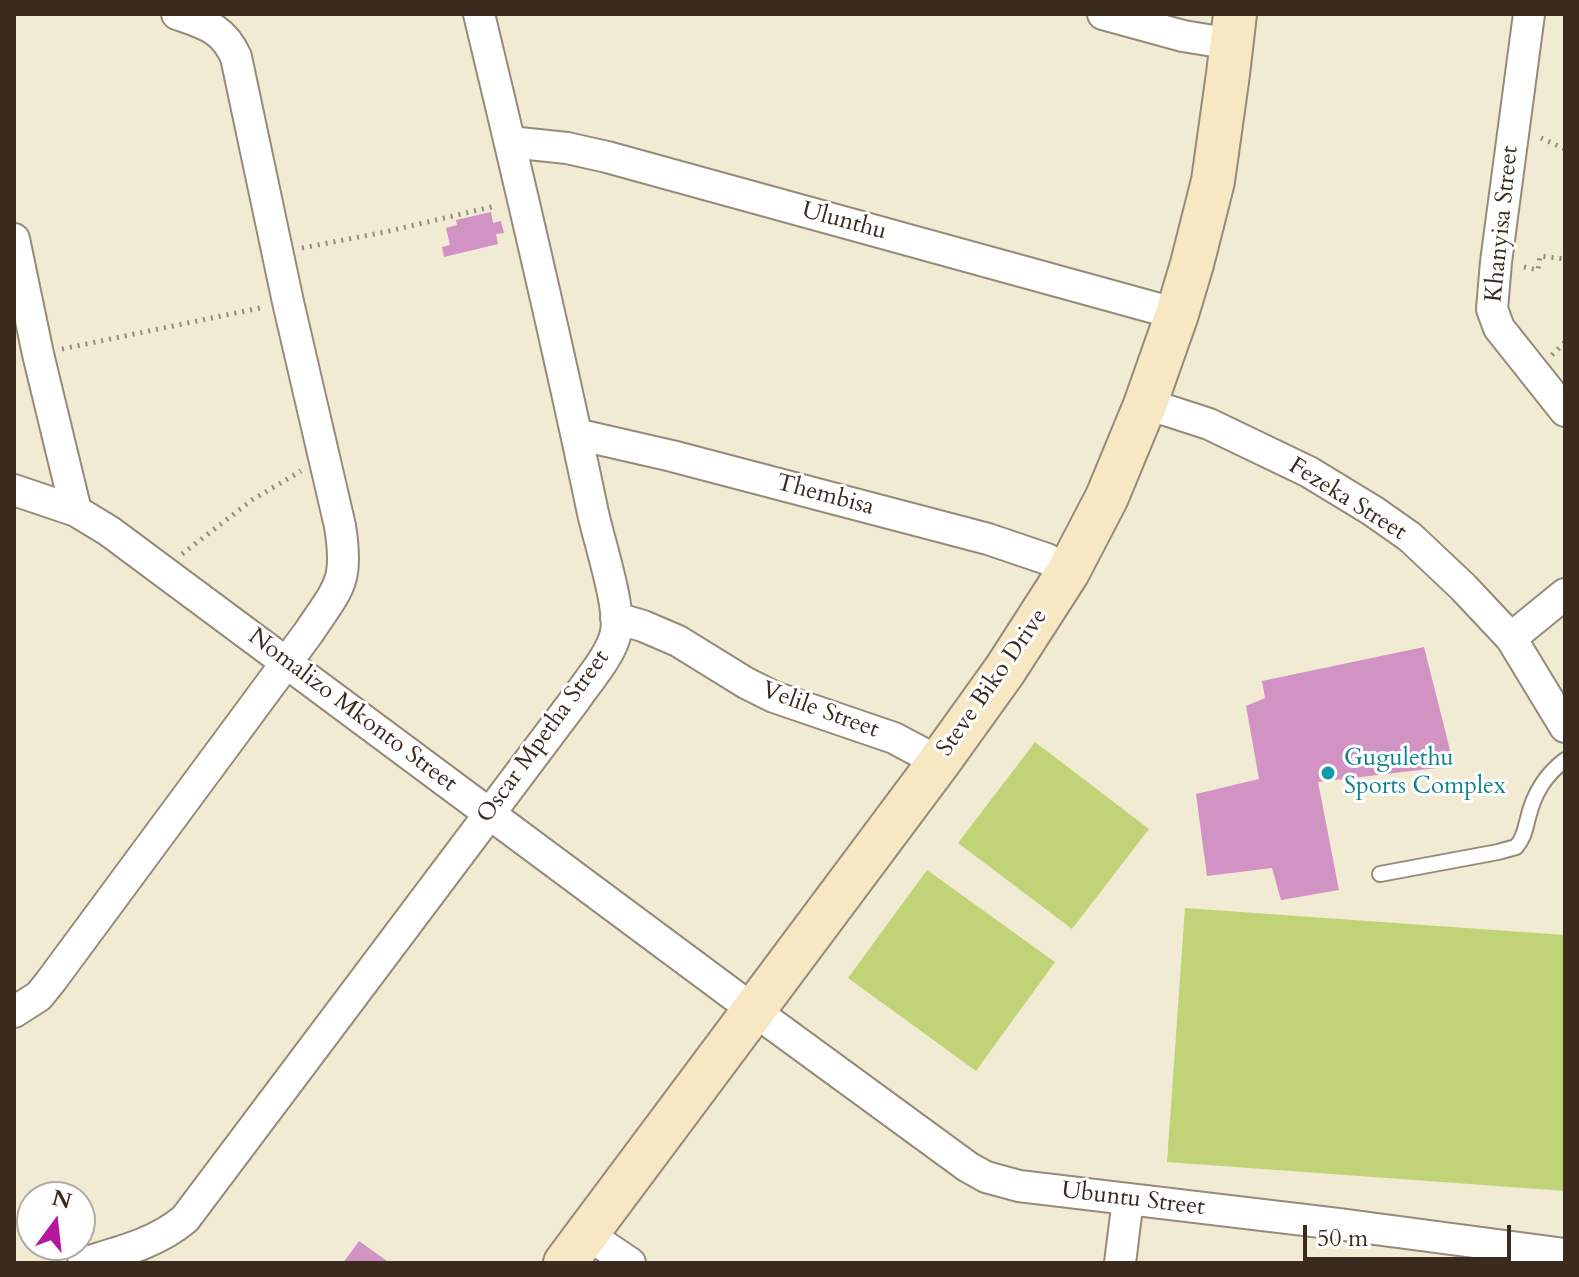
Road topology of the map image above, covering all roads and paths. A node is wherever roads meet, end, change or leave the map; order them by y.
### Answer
1 (177, 14) edge
2 (479, 14) edge
3 (1103, 14) edge
4 (1529, 14) edge
5 (1233, 29) edge
6 (510, 142) junction
7 (524, 200) junction
8 (14, 239) edge
9 (278, 253) junction
10 (1565, 259) edge
11 (1496, 262) junction
12 (288, 302) junction
13 (1177, 314) junction
14 (38, 354) junction
15 (1145, 405) junction
16 (1565, 411) edge
17 (576, 434) junction
18 (324, 458) junction
19 (14, 490) edge
20 (76, 511) junction
21 (163, 570) junction
22 (1068, 572) junction
23 (1565, 594) edge
24 (616, 618) junction
25 (1511, 638) junction
26 (287, 662) junction
27 (1565, 727) edge
28 (1565, 760) edge
29 (939, 762) junction
30 (490, 814) junction
31 (1380, 874) dead end
32 (754, 1010) junction
33 (14, 1012) edge
34 (1128, 1199) junction
35 (576, 1248) edge
36 (1565, 1254) edge
37 (83, 1263) edge
38 (630, 1263) edge
39 (1120, 1263) edge

1 - 9 street
2 - 6 street, Oscar Mpetha Street
3 - 5 street
4 - 11 street, Khanyisa Street
5 - 13 main road, Steve Biko Drive
6 - 7 street, Oscar Mpetha Street
6 - 13 street, Ulunthu
7 - 9 path
7 - 17 street, Oscar Mpetha Street
8 - 14 street
9 - 12 street
10 - 11 path
11 - 16 street, Khanyisa Street
12 - 14 path
12 - 18 street
13 - 15 main road, Steve Biko Drive
14 - 20 street
15 - 22 main road, Steve Biko Drive
15 - 25 street, Fezeka Street
17 - 22 street, Thembisa
17 - 24 street, Oscar Mpetha Street
18 - 21 path
18 - 26 street
19 - 20 street, Nomalizo Mkonto Street
20 - 21 street, Nomalizo Mkonto Street
21 - 26 street, Nomalizo Mkonto Street
22 - 29 main road, Steve Biko Drive
23 - 25 street
24 - 29 street, Velile Street
24 - 30 street, Oscar Mpetha Street
25 - 27 street, Fezeka Street
26 - 30 street, Nomalizo Mkonto Street
26 - 33 street
28 - 31 lane
29 - 32 main road, Steve Biko Drive
30 - 32 street, Nomalizo Mkonto Street
30 - 37 street, Oscar Mpetha Street
32 - 34 street, Ubuntu Street
32 - 35 main road, Steve Biko Drive
34 - 36 street, Ubuntu Street
34 - 39 street
35 - 38 street

